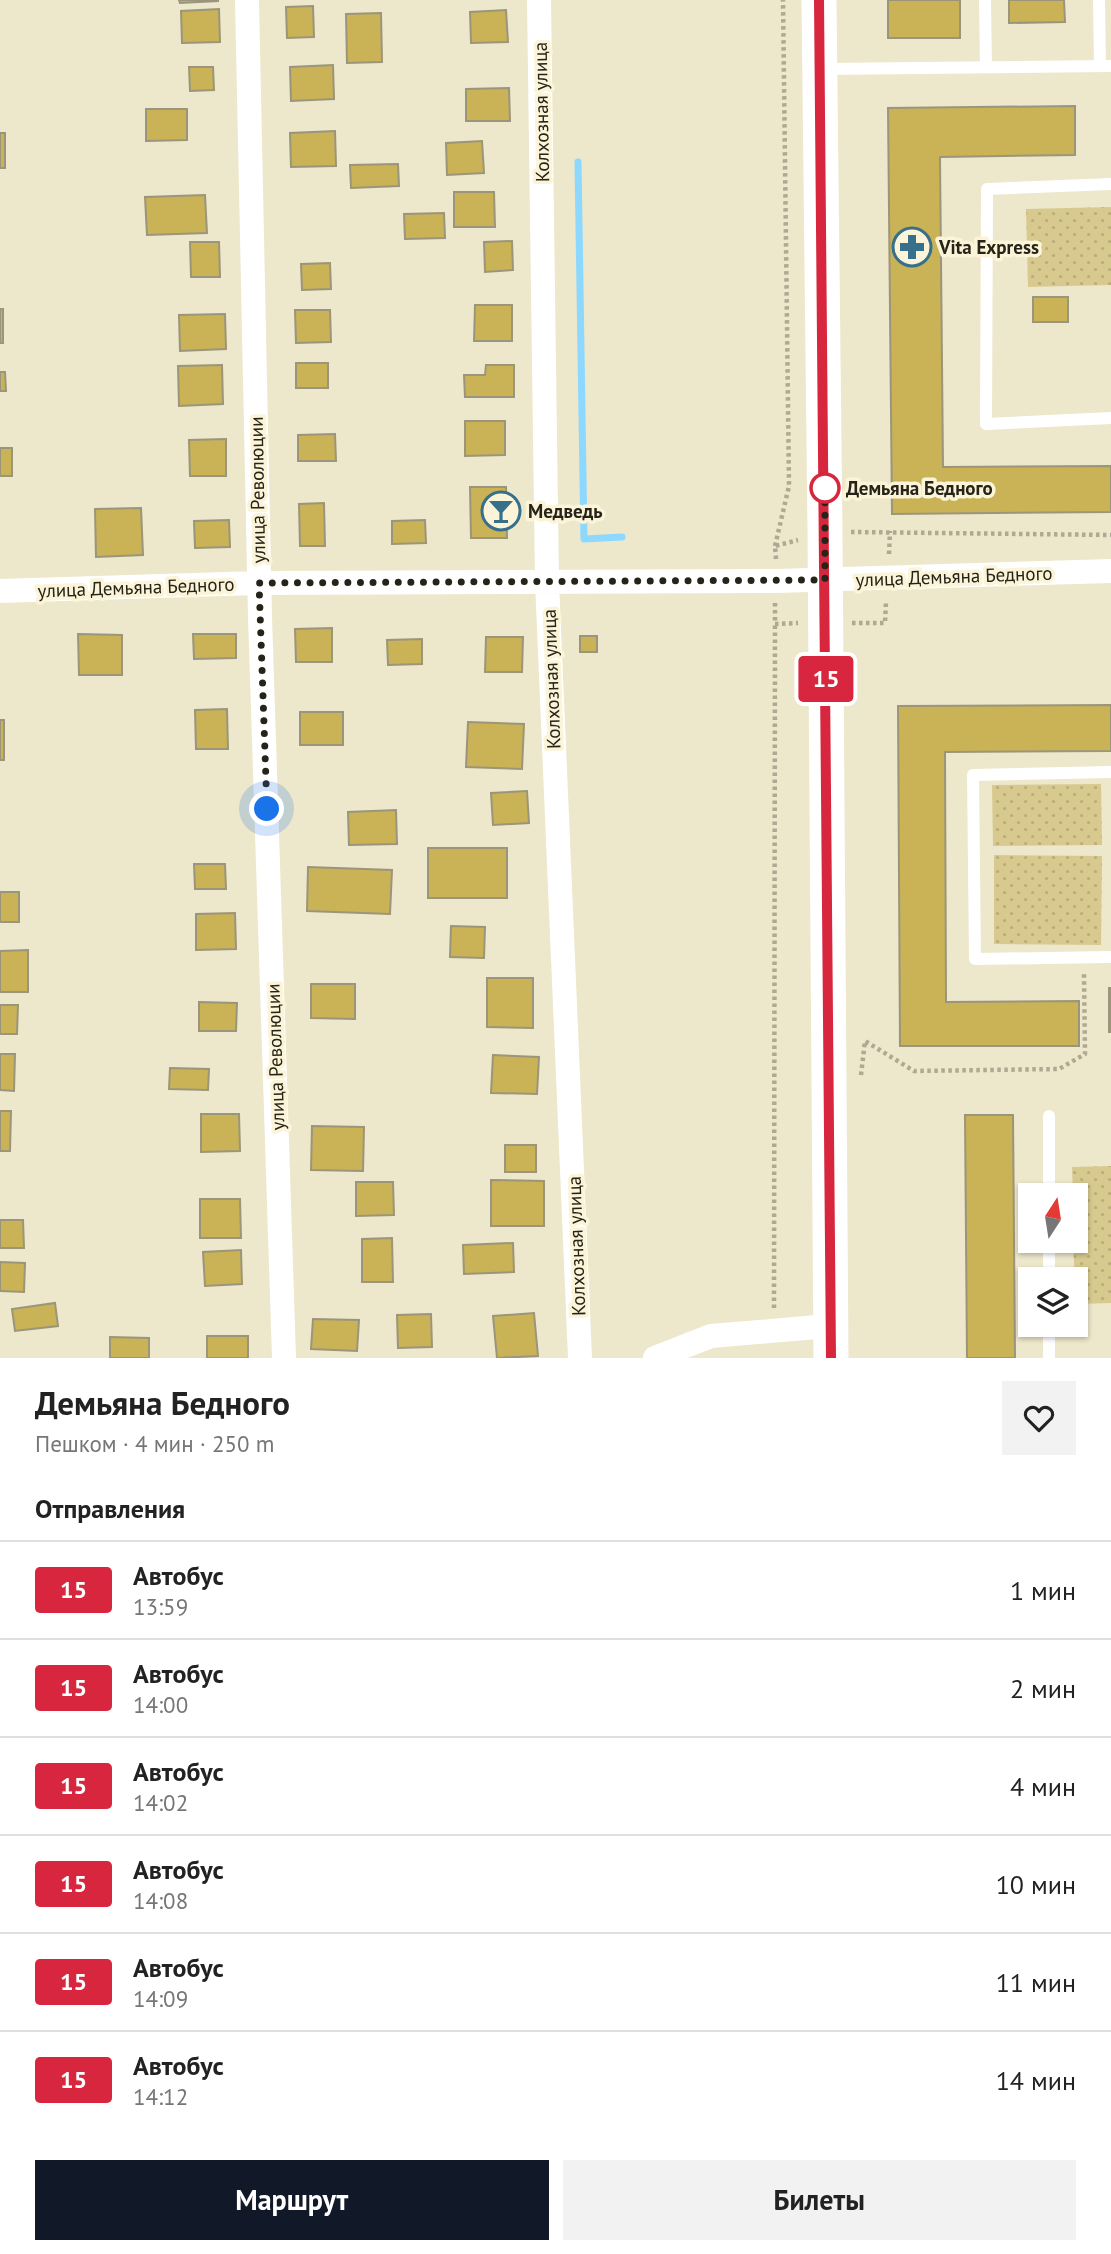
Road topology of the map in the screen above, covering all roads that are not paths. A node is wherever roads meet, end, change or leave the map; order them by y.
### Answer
1 (247, 0) edge
2 (539, 0) edge
3 (819, 0) edge
4 (985, 0) edge
5 (1098, 0) edge
6 (1105, 66) edge
7 (986, 67) junction
8 (820, 69) junction
9 (1111, 184) edge
10 (1111, 418) edge
11 (1111, 571) edge
12 (825, 580) junction
13 (547, 582) junction
14 (259, 583) junction
15 (0, 591) edge
16 (1111, 772) edge
17 (1111, 957) edge
18 (1049, 1116) dead end
19 (1049, 1183) edge
20 (1049, 1337) edge
21 (830, 1342) edge
22 (285, 1358) edge
23 (580, 1358) edge
24 (655, 1358) edge
25 (1049, 1358) edge

1 - 14 street, улица Революции
2 - 13 street, Колхозная улица
3 - 8 street
4 - 7 lane
5 - 6 lane
6 - 7 lane
7 - 8 lane
8 - 12 street
9 - 10 lane
11 - 12 street, улица Демьяна Бедного
12 - 13 street, улица Демьяна Бедного
12 - 21 street
13 - 14 street, улица Демьяна Бедного
13 - 23 street, Колхозная улица
14 - 15 street, улица Демьяна Бедного
14 - 22 street, улица Революции
16 - 17 lane
18 - 19 lane
20 - 25 lane
21 - 24 street

